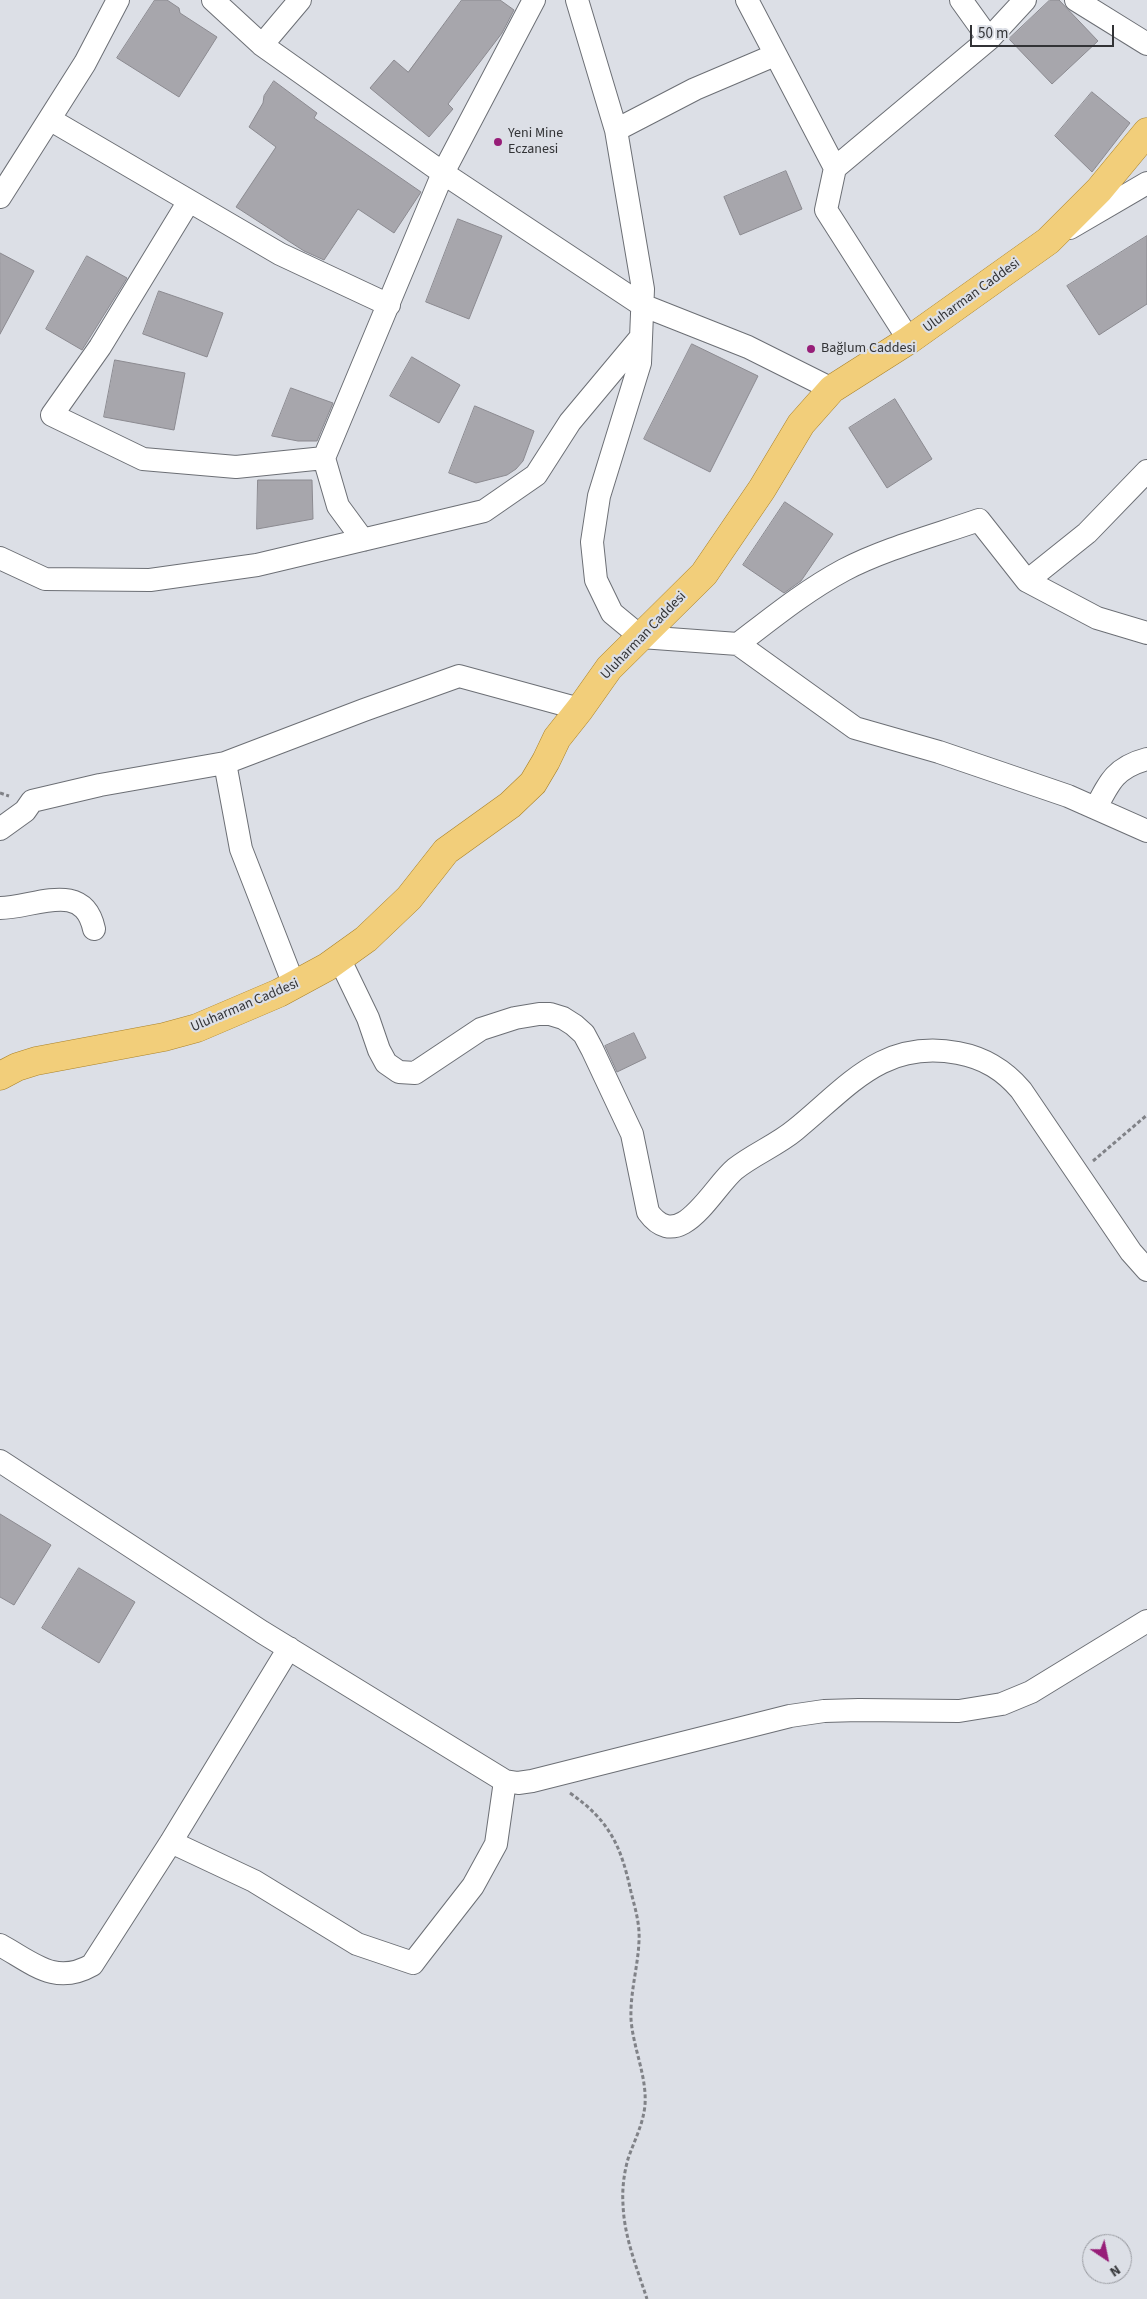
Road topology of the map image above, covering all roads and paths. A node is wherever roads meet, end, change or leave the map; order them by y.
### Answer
1 (118, 0) edge
2 (213, 0) edge
3 (300, 0) edge
4 (534, 0) edge
5 (577, 0) edge
6 (747, 0) edge
7 (961, 0) edge
8 (1025, 0) edge
9 (1076, 0) edge
10 (989, 39) junction
11 (1147, 44) edge
12 (262, 45) junction
13 (775, 55) junction
14 (51, 120) junction
15 (616, 130) junction
16 (1147, 132) edge
17 (835, 168) junction
18 (443, 173) junction
19 (1147, 183) edge
20 (0, 197) edge
21 (189, 201) junction
22 (1048, 241) junction
23 (389, 305) junction
24 (642, 305) junction
25 (641, 337) junction
26 (909, 340) junction
27 (832, 389) junction
28 (324, 458) junction
29 (1147, 471) edge
30 (363, 540) junction
31 (0, 558) edge
32 (1027, 581) junction
33 (1147, 633) edge
34 (641, 637) junction
35 (738, 644) junction
36 (580, 709) junction
37 (1147, 759) edge
38 (226, 764) junction
39 (1096, 808) junction
40 (0, 828) edge
41 (1147, 831) edge
42 (0, 908) edge
43 (94, 929) dead end
44 (339, 958) junction
45 (294, 985) junction
46 (0, 1076) edge
47 (1147, 1115) edge
48 (1077, 1174) junction
49 (1147, 1270) edge
50 (0, 1461) edge
51 (1147, 1621) edge
52 (289, 1648) junction
53 (556, 1775) junction
54 (505, 1781) junction
55 (171, 1842) junction
56 (0, 1945) edge
57 (647, 2299) edge

1 - 14 street
2 - 12 street
3 - 12 street
4 - 18 street
5 - 15 street
6 - 13 street
7 - 10 street
8 - 10 street
9 - 11 street
10 - 17 street
12 - 18 street
13 - 15 street
13 - 17 street
14 - 20 street
14 - 21 street
15 - 24 street
16 - 22 main road, Uluharman Caddesi
17 - 26 street
18 - 23 street
18 - 24 street
19 - 22 street
21 - 23 street
21 - 28 street
22 - 26 main road, Uluharman Caddesi
23 - 28 street
24 - 25 street
24 - 27 street
25 - 30 street
25 - 34 street
26 - 27 main road, Uluharman Caddesi
27 - 34 main road, Uluharman Caddesi
28 - 30 street
29 - 32 street
30 - 31 street
32 - 33 street
32 - 35 street
34 - 35 street
34 - 36 main road, Uluharman Caddesi
35 - 39 street
36 - 38 street
36 - 44 main road, Uluharman Caddesi
37 - 39 street
38 - 40 street
38 - 45 street
39 - 41 street
42 - 43 street
44 - 45 main road, Uluharman Caddesi
44 - 48 street
45 - 46 main road, Uluharman Caddesi
47 - 48 path
48 - 49 street
50 - 52 street
51 - 53 street
52 - 54 street
52 - 55 street
53 - 54 street
53 - 57 path
54 - 55 street
55 - 56 street

